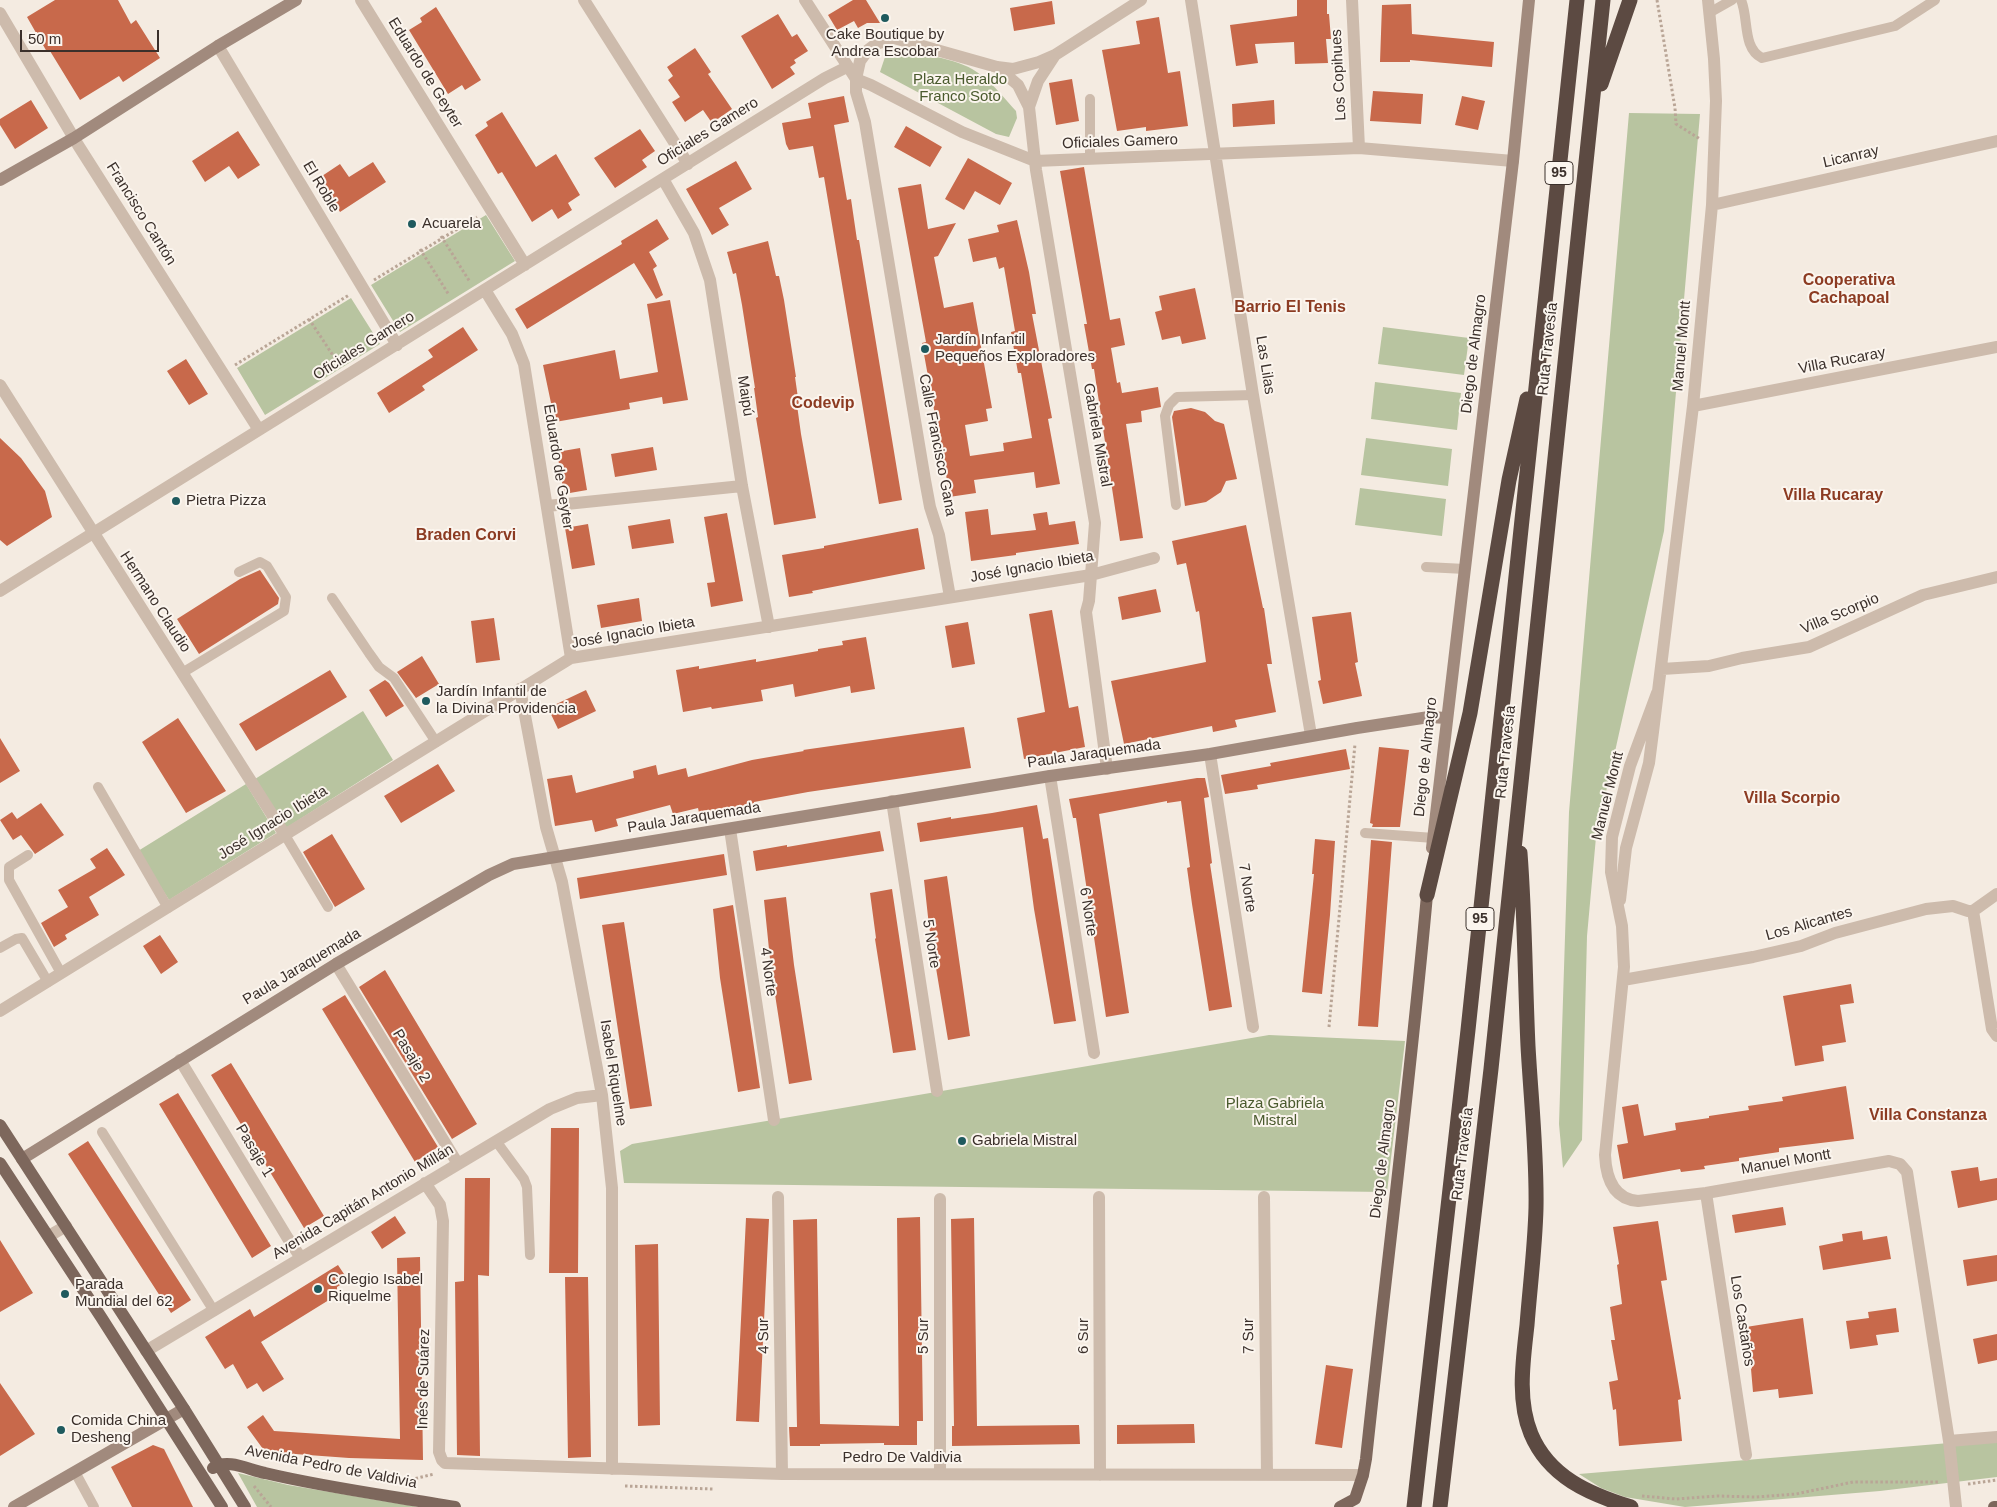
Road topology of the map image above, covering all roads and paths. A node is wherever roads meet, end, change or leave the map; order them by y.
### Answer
1 (296, 0) edge
2 (361, 0) edge
3 (584, 0) edge
4 (805, 0) edge
5 (1141, 0) edge
6 (1191, 0) edge
7 (1352, 0) edge
8 (1530, 0) edge
9 (1577, 0) edge
10 (1603, 0) edge
11 (1630, 0) edge
12 (1657, 0) edge
13 (1732, 0) edge
14 (1741, 0) edge
15 (1935, 0) edge
16 (1709, 6) edge
17 (0, 13) edge
18 (218, 46) junction
19 (868, 50) junction
20 (1054, 55) junction
21 (860, 61) junction
22 (844, 62) junction
23 (998, 67) junction
24 (856, 79) junction
25 (871, 85) junction
26 (1090, 99) dead end
27 (1593, 105) junction
28 (1028, 107) junction
29 (865, 122) junction
30 (74, 138) junction
31 (1997, 141) edge
32 (1714, 147) junction
33 (1359, 148) junction
34 (1214, 154) junction
35 (1090, 160) junction
36 (1035, 161) junction
37 (1513, 162) junction
38 (688, 164) junction
39 (663, 179) junction
40 (0, 180) edge
41 (1712, 205) junction
42 (491, 209) junction
43 (442, 237) junction
44 (421, 250) junction
45 (525, 265) junction
46 (362, 287) junction
47 (482, 292) junction
48 (456, 308) junction
49 (309, 319) junction
50 (396, 345) junction
51 (1540, 347) junction
52 (1997, 347) edge
53 (222, 372) junction
54 (347, 376) junction
55 (0, 385) edge
56 (1253, 396) junction
57 (1693, 406) junction
58 (259, 430) junction
59 (742, 486) junction
60 (1176, 505) dead end
61 (547, 506) junction
62 (93, 532) junction
63 (1154, 558) dead end
64 (1426, 567) dead end
65 (1465, 569) junction
66 (239, 572) dead end
67 (1090, 575) junction
68 (1997, 577) edge
69 (0, 591) edge
70 (950, 597) junction
71 (332, 598) dead end
72 (769, 627) junction
73 (571, 658) junction
74 (1662, 669) junction
75 (182, 673) junction
76 (520, 689) junction
77 (1657, 693) junction
78 (1447, 718) junction
79 (1357, 728) junction
80 (1311, 735) junction
81 (436, 742) junction
82 (1210, 754) junction
83 (1107, 769) junction
84 (1050, 776) junction
85 (98, 787) dead end
86 (892, 801) junction
87 (1518, 814) junction
88 (730, 829) junction
89 (1365, 833) dead end
90 (285, 835) junction
91 (1434, 838) junction
92 (28, 855) dead end
93 (554, 856) junction
94 (1997, 894) edge
95 (1427, 895) junction
96 (328, 907) dead end
97 (168, 908) junction
98 (1619, 910) junction
99 (1973, 911) junction
100 (0, 948) edge
101 (336, 964) junction
102 (61, 974) junction
103 (1623, 980) junction
104 (48, 982) junction
105 (0, 1011) edge
106 (1252, 1027) dead end
107 (1329, 1027) dead end
108 (1997, 1036) edge
109 (1094, 1053) dead end
110 (180, 1060) junction
111 (938, 1092) dead end
112 (602, 1095) junction
113 (774, 1120) dead end
114 (0, 1125) edge
115 (102, 1132) dead end
116 (496, 1141) junction
117 (22, 1159) junction
118 (0, 1163) edge
119 (458, 1164) junction
120 (425, 1183) junction
121 (1706, 1193) junction
122 (778, 1197) dead end
123 (1099, 1197) dead end
124 (1264, 1197) dead end
125 (940, 1198) dead end
126 (66, 1226) junction
127 (48, 1236) junction
128 (530, 1255) dead end
129 (302, 1258) junction
130 (214, 1311) junction
131 (146, 1351) junction
132 (184, 1409) junction
133 (166, 1420) junction
134 (1997, 1437) edge
135 (1949, 1441) junction
136 (1746, 1454) dead end
137 (442, 1460) joint
138 (218, 1465) junction
139 (612, 1469) junction
140 (75, 1472) junction
141 (782, 1474) junction
142 (940, 1474) junction
143 (202, 1475) junction
144 (1100, 1475) junction
145 (1267, 1475) junction
146 (1363, 1476) junction
147 (1997, 1480) edge
148 (1952, 1483) junction
149 (1632, 1500) edge
150 (1441, 1501) edge
151 (14, 1507) edge
152 (94, 1507) edge
153 (222, 1507) edge
154 (245, 1507) edge
155 (456, 1507) edge
156 (1340, 1507) edge
157 (1414, 1507) edge
158 (1956, 1507) edge

1 - 18 street
2 - 42 street, Eduardo de Geyter
3 - 38 street
4 - 22 street
5 - 20 street
6 - 34 street, Las Lilas
7 - 33 street, Los Copihues
8 - 37 street, Diego de Almagro
9 - 51 highway, Ruta Travesía / 95
10 - 27 highway, Ruta Travesía / 95
11 - 27 highway
12 - 32 path
13 - 16 lane
14 - 15 lane
16 - 32 street, Manuel Montt
17 - 30 street, Francisco Cantón
18 - 30 street
18 - 46 street, El Roble
19 - 21 street
19 - 22 street, Oficiales Gamero
19 - 23 street, Oficiales Gamero
20 - 23 street
20 - 28 street, Gabriela Mistral
21 - 24 street
21 - 25 street
22 - 24 street
22 - 38 street, Oficiales Gamero
23 - 28 street, Gabriela Mistral
24 - 25 street, Oficiales Gamero
24 - 29 street, Calle Francisco Gana
25 - 29 street, Calle Francisco Gana
25 - 36 street, Oficiales Gamero
26 - 35 lane
27 - 87 highway, Ruta Travesía / 95
28 - 36 street, Gabriela Mistral
29 - 70 street, Calle Francisco Gana
30 - 40 street
30 - 53 street, Francisco Cantón
31 - 41 street, Licanray
32 - 41 street, Manuel Montt
33 - 34 street, Oficiales Gamero
33 - 37 street, Oficiales Gamero
34 - 35 street, Oficiales Gamero
34 - 56 street, Las Lilas
35 - 36 street, Oficiales Gamero
36 - 67 street, Gabriela Mistral
37 - 65 street, Diego de Almagro
38 - 39 street, Oficiales Gamero
39 - 45 street, Oficiales Gamero
39 - 59 street, Maipú
41 - 57 street, Manuel Montt
42 - 43 path
42 - 45 street, Eduardo de Geyter
43 - 44 path
43 - 47 path
44 - 46 path
44 - 48 path
45 - 47 street, Oficiales Gamero
46 - 49 path
46 - 50 street, El Roble
47 - 48 street, Oficiales Gamero
47 - 61 street, Eduardo de Geyter
48 - 50 street, Oficiales Gamero
49 - 53 path
49 - 54 path
50 - 54 street, Oficiales Gamero
51 - 95 highway
51 - 157 highway, Ruta Travesía / 95
52 - 57 street, Villa Rucaray
53 - 58 street, Francisco Cantón
54 - 58 street, Oficiales Gamero
55 - 62 street, Hermano Claudio
56 - 60 lane
56 - 80 street, Las Lilas
57 - 74 street, Manuel Montt
58 - 62 street, Oficiales Gamero
59 - 61 street
59 - 72 street, Maipú
61 - 73 street, Eduardo de Geyter
62 - 69 street, Oficiales Gamero
62 - 75 street, Hermano Claudio
63 - 67 street, José Ignacio Ibieta
64 - 65 lane
65 - 78 street, Diego de Almagro
66 - 75 lane
67 - 70 street, José Ignacio Ibieta
67 - 83 street, Gabriela Mistral
68 - 74 street, Villa Scorpio
70 - 72 street, José Ignacio Ibieta
71 - 81 lane
72 - 73 street, José Ignacio Ibieta
73 - 76 street, José Ignacio Ibieta
74 - 77 street, Manuel Montt
75 - 90 street, Hermano Claudio
76 - 81 street, José Ignacio Ibieta
76 - 93 street, Isabel Riquelme
77 - 98 street, Manuel Montt
77 - 98 street, Manuel Montt
78 - 79 street, Paula Jaraquemada
78 - 91 street, Diego de Almagro
79 - 80 street, Paula Jaraquemada
79 - 107 path
80 - 82 street, Paula Jaraquemada
81 - 90 street, José Ignacio Ibieta
82 - 83 street, Paula Jaraquemada
82 - 106 street, 7 Norte
83 - 84 street, Paula Jaraquemada
84 - 86 street, Paula Jaraquemada
84 - 109 street, 6 Norte
85 - 97 lane
86 - 88 street, Paula Jaraquemada
86 - 111 street, 5 Norte
87 - 149 highway
87 - 150 highway, Ruta Travesía / 95
88 - 93 street, Paula Jaraquemada
88 - 113 street, 4 Norte
89 - 91 lane
90 - 96 lane
90 - 97 street, José Ignacio Ibieta
91 - 95 street, Diego de Almagro
92 - 102 lane
93 - 101 street, Paula Jaraquemada
93 - 112 street, Isabel Riquelme
94 - 99 street
95 - 146 main road, Diego de Almagro
97 - 102 street, José Ignacio Ibieta
98 - 103 street, Manuel Montt
99 - 103 street, Los Alicantes
99 - 108 street
100 - 104 lane
101 - 110 street, Paula Jaraquemada
101 - 119 street, Pasaje 2
102 - 104 street, José Ignacio Ibieta
103 - 121 street, Manuel Montt
104 - 105 street, José Ignacio Ibieta
110 - 117 street, Paula Jaraquemada
110 - 129 street, Pasaje 1
112 - 116 street, Avenida Capitán Antonio Millán
112 - 139 street, Isabel Riquelme
114 - 117 main road
115 - 130 lane
116 - 119 street, Avenida Capitán Antonio Millán
116 - 128 lane
117 - 126 main road
118 - 127 main road
119 - 120 street, Avenida Capitán Antonio Millán
120 - 129 street, Avenida Capitán Antonio Millán
120 - 137 street, Inés de Suárez
121 - 135 street, Manuel Montt
121 - 136 street, Los Castaños
122 - 141 street, 4 Sur
123 - 144 street, 6 Sur
124 - 145 street, 7 Sur
125 - 142 street, 5 Sur
126 - 127 street
126 - 131 main road
127 - 133 main road
129 - 130 street, Avenida Capitán Antonio Millán
130 - 131 street, Avenida Capitán Antonio Millán
131 - 132 main road
132 - 133 street
132 - 138 main road
133 - 140 street
133 - 143 main road
134 - 135 street
135 - 148 street, Manuel Montt
137 - 139 street, Pedro De Valdivia
138 - 143 main road
138 - 154 main road
138 - 155 main road, Avenida Pedro de Valdivia
139 - 141 street, Pedro De Valdivia
140 - 151 street
140 - 152 lane
141 - 142 street, Pedro De Valdivia
142 - 144 street, Pedro De Valdivia
143 - 153 main road
144 - 145 street, Pedro De Valdivia
145 - 146 street, Pedro De Valdivia
146 - 156 main road, Diego de Almagro
147 - 148 path
148 - 149 path
148 - 158 street, Manuel Montt

